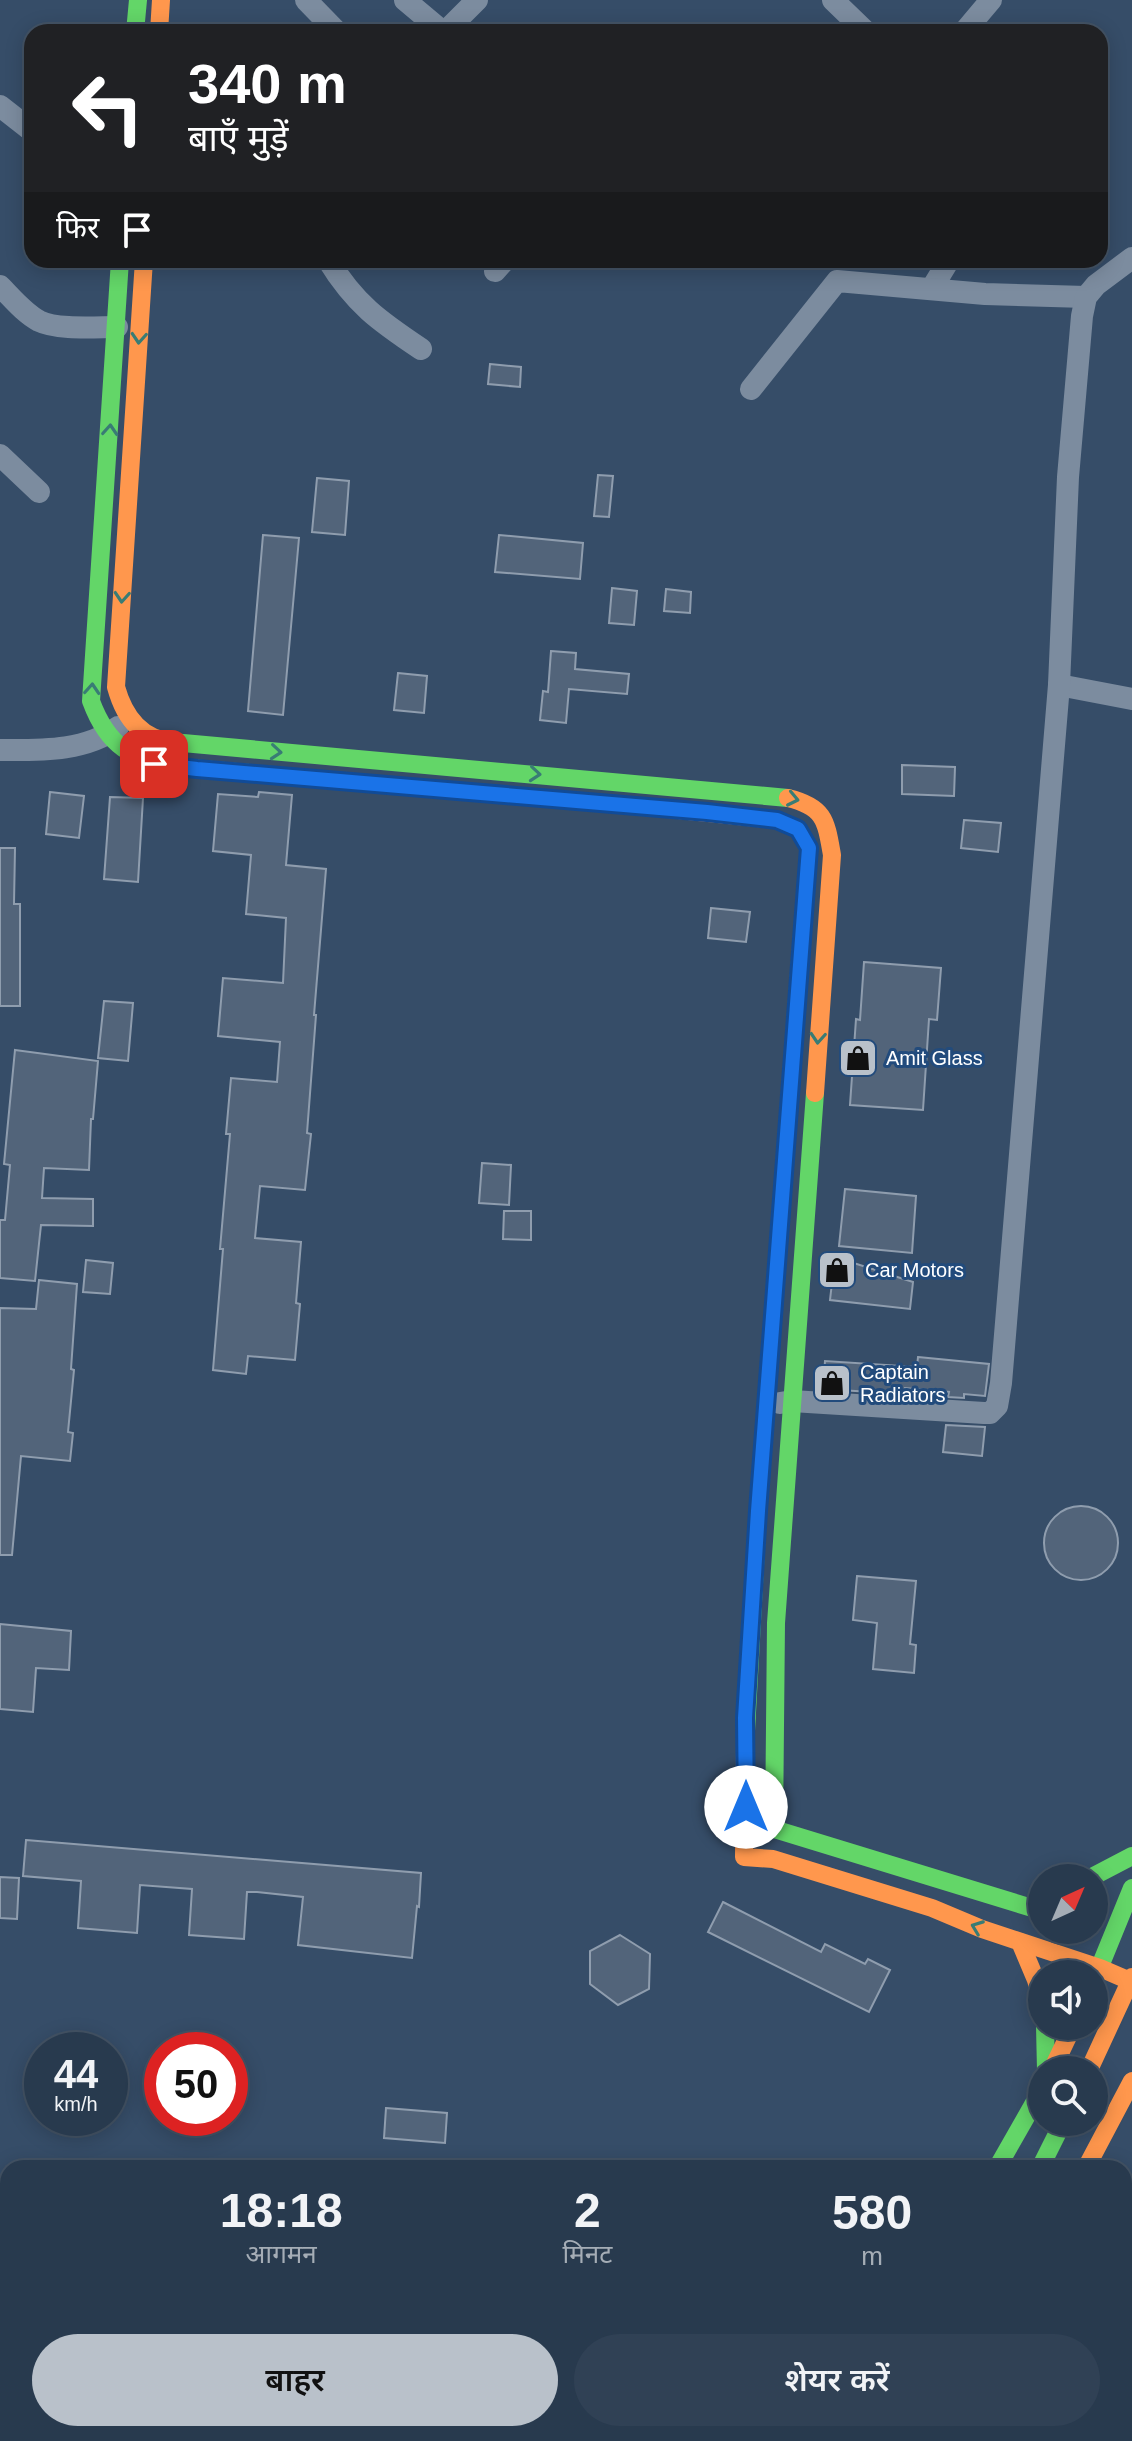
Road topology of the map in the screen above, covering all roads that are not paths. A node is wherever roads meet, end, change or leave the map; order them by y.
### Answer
1 (138, 0) edge
2 (161, 0) edge
3 (306, 0) edge
4 (405, 0) edge
5 (477, 0) edge
6 (833, 0) edge
7 (991, 0) edge
8 (136, 24) edge
9 (160, 24) edge
10 (329, 24) edge
11 (434, 24) edge
12 (452, 24) edge
13 (858, 24) edge
14 (971, 24) edge
15 (2, 112) edge
16 (24, 126) edge
17 (1132, 258) edge
18 (120, 268) edge
19 (143, 268) edge
20 (333, 268) edge
21 (944, 268) edge
22 (0, 286) edge
23 (932, 288) junction
24 (1086, 297) junction
25 (117, 327) junction
26 (421, 349) dead end
27 (751, 389) dead end
28 (0, 455) edge
29 (39, 492) dead end
30 (1059, 685) junction
31 (1132, 699) edge
32 (129, 719) junction
33 (107, 736) junction
34 (0, 750) edge
35 (792, 1401) junction
36 (768, 1405) junction
37 (745, 1826) junction
38 (774, 1829) junction
39 (1132, 1856) edge
40 (773, 1859) junction
41 (1108, 1869) edge
42 (1132, 1888) edge
43 (1028, 1902) edge
44 (1108, 1933) edge
45 (1113, 1935) junction
46 (1020, 1942) junction
47 (1132, 1944) edge
48 (1062, 1960) edge
49 (1103, 1960) edge
50 (1028, 1961) edge
51 (1108, 1976) edge
52 (1131, 1979) edge
53 (1095, 2056) edge
54 (1132, 2081) edge
55 (1028, 2114) edge
56 (1056, 2136) edge
57 (1002, 2160) edge
58 (1044, 2160) edge
59 (1090, 2160) edge

1 - 8 main road
2 - 9 main road
3 - 10 street
4 - 11 street
5 - 12 street
6 - 13 street
7 - 14 street
15 - 16 street
17 - 24 street
18 - 25 main road
19 -> 32 main road
20 - 26 street
21 - 23 street
22 - 25 street
23 - 24 street
23 - 27 street
24 - 30 street
33 -> 25 main road
28 - 29 street
30 - 31 street
30 - 35 street
32 - 33 street
32 -> 35 main road
33 - 34 street
33 - 36 main road
35 - 36 street
35 - 38 main road
36 - 37 main road
37 - 38 main road
37 - 40 main road
38 - 40 main road
38 - 43 main road
39 - 41 main road
46 -> 40 main road
42 - 45 main road
44 - 45 main road
45 - 47 main road
45 - 49 main road
46 - 48 main road
46 - 50 main road
51 - 52 main road
52 - 53 main road
54 - 59 main road
55 - 57 main road
56 - 58 main road

